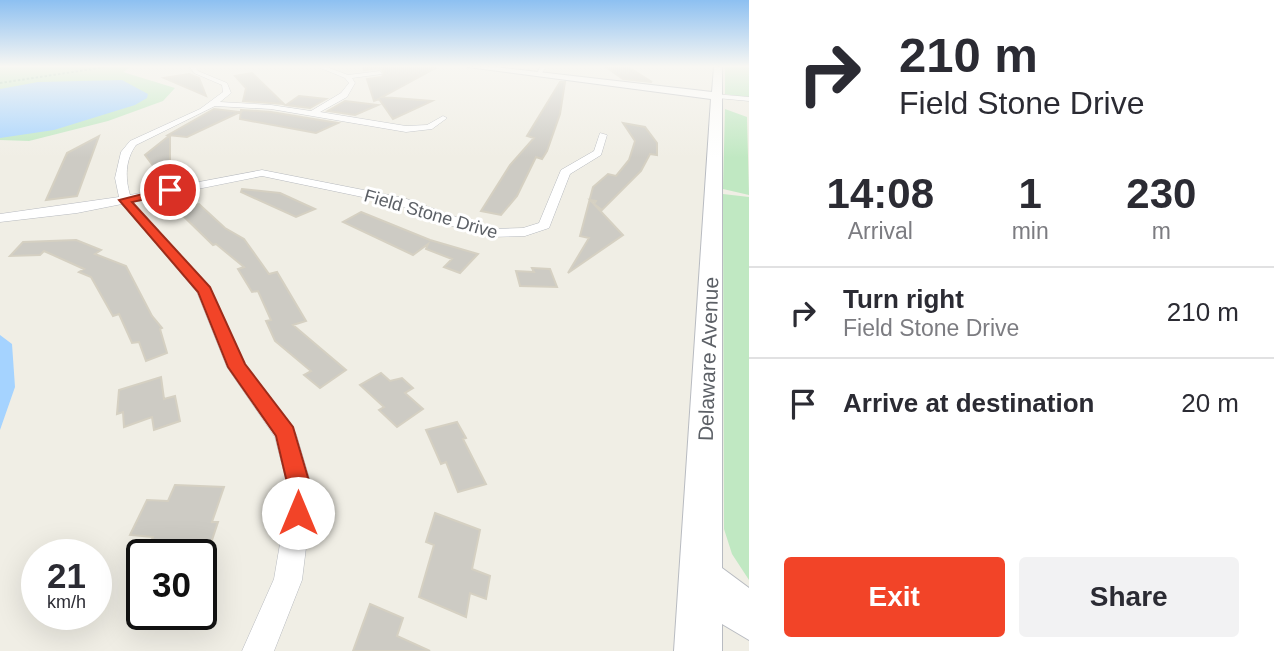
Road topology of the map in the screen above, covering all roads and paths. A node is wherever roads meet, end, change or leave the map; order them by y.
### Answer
1 (223, 97) edge
2 (338, 97) edge
3 (717, 97) edge
4 (217, 104) junction
5 (313, 113) junction
6 (443, 118) dead end
7 (603, 135) dead end
8 (125, 200) junction
9 (0, 218) edge
10 (700, 578) junction
11 (749, 617) edge
12 (258, 651) edge
13 (698, 651) edge

1 - 4 street
2 - 5 street
3 - 10 street, Delaware Avenue
4 - 5 street
4 - 8 street
5 - 6 street
7 - 8 street, Field Stone Drive
8 - 9 street, Field Stone Drive
8 - 12 street
10 - 11 street
10 - 13 street, Delaware Avenue

